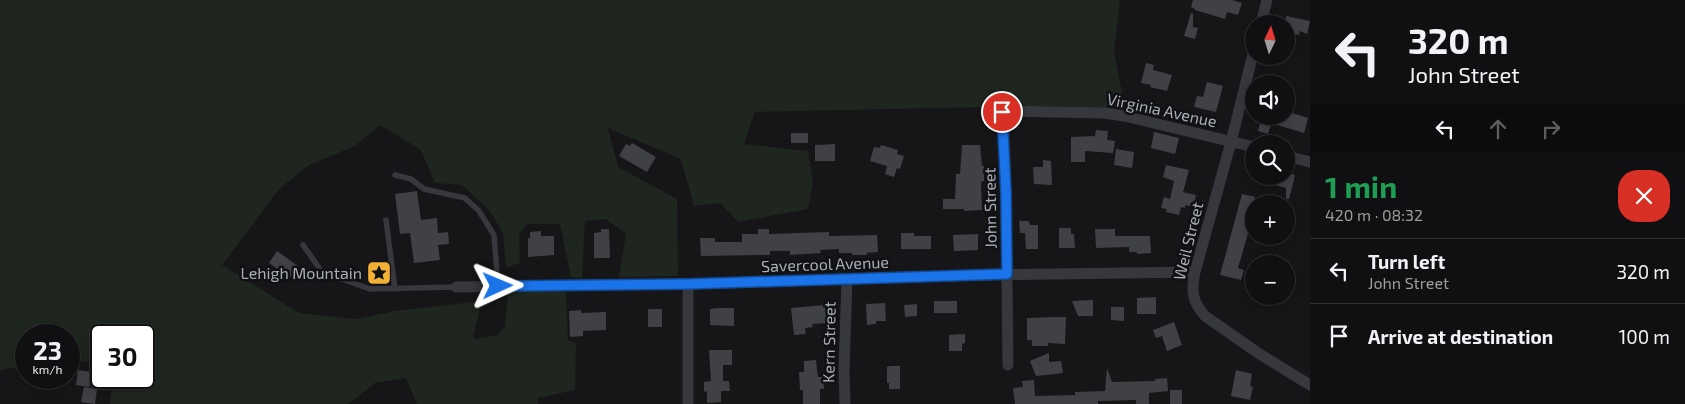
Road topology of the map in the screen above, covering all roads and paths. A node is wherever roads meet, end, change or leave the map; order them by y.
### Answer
1 (1267, 0) edge
2 (1263, 15) edge
3 (1250, 65) edge
4 (1002, 112) joint
5 (1231, 142) junction
6 (1245, 145) edge
7 (1295, 158) edge
8 (1310, 162) edge
9 (395, 175) dead end
10 (386, 220) dead end
11 (303, 245) dead end
12 (1195, 272) junction
13 (1007, 274) junction
14 (847, 280) junction
15 (688, 284) junction
16 (456, 286) joint
17 (498, 286) junction
18 (396, 288) junction
19 (1008, 364) dead end
20 (1310, 385) edge
21 (688, 404) edge
22 (845, 404) edge

1 - 2 street
3 - 5 street, Weil Street
4 - 5 street, Virginia Avenue
4 - 13 street, John Street
5 - 6 street, Virginia Avenue
5 - 12 street, Weil Street
7 - 8 street
9 - 17 lane
10 - 18 lane
11 - 18 lane
12 - 13 street, Savercool Avenue
12 - 20 street, Weil Street
13 - 14 street, Savercool Avenue
13 - 19 street, John Street
14 - 15 street, Savercool Avenue
14 - 22 street, Kern Street
15 - 17 street, Savercool Avenue
15 - 21 street
16 - 17 street, Savercool Avenue
16 - 18 lane

